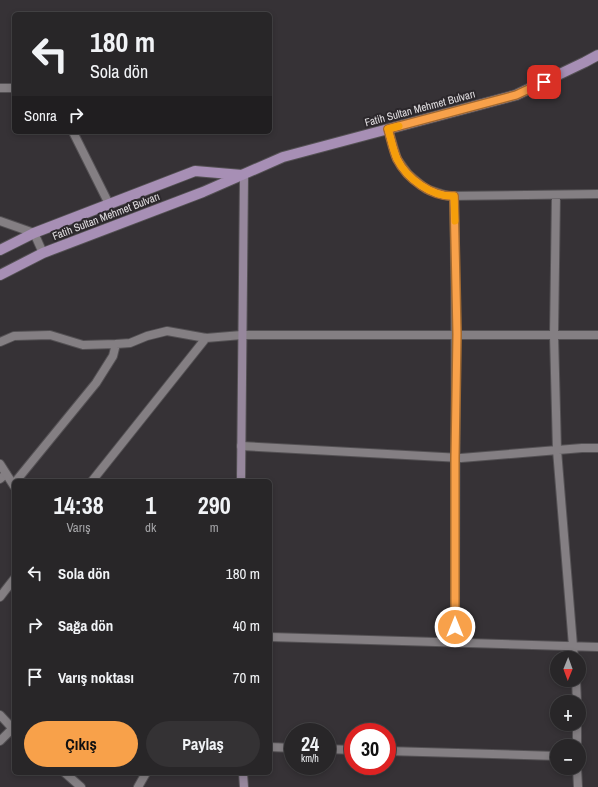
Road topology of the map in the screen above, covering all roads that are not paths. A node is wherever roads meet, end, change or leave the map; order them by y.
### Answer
1 (598, 55) edge
2 (0, 88) edge
3 (12, 88) edge
4 (388, 129) junction
5 (74, 134) edge
6 (244, 175) junction
7 (598, 194) edge
8 (556, 195) junction
9 (454, 196) junction
10 (109, 204) junction
11 (0, 220) edge
12 (34, 233) junction
13 (0, 250) edge
14 (43, 253) junction
15 (0, 275) edge
16 (457, 334) junction
17 (242, 335) junction
18 (554, 335) junction
19 (598, 335) edge
20 (206, 338) junction
21 (0, 342) edge
22 (116, 344) junction
23 (241, 446) junction
24 (598, 448) edge
25 (557, 450) junction
26 (455, 458) junction
27 (0, 464) edge
28 (3, 476) edge
29 (18, 479) edge
30 (94, 479) edge
31 (241, 479) edge
32 (12, 483) edge
33 (12, 582) edge
34 (0, 597) edge
35 (272, 637) edge
36 (455, 643) junction
37 (573, 646) junction
38 (598, 647) edge
39 (573, 651) edge
40 (0, 715) edge
41 (12, 727) edge
42 (12, 731) edge
43 (0, 741) edge
44 (272, 747) edge
45 (284, 748) edge
46 (396, 751) edge
47 (550, 756) edge
48 (67, 775) edge
49 (145, 775) edge
50 (243, 775) edge
51 (578, 775) edge
52 (81, 787) edge
53 (138, 787) edge
54 (244, 787) edge
55 (578, 787) edge

1 - 4 main road, Fatih Sultan Mehmet Bulvarı
2 - 3 street
4 - 6 main road, Fatih Sultan Mehmet Bulvarı
4 - 9 street
5 - 10 street
6 - 10 main road, Fatih Sultan Mehmet Bulvarı
6 - 14 main road, Fatih Sultan Mehmet Bulvarı
6 - 17 street
7 - 8 street
8 - 9 street
8 - 18 street
9 - 16 street
10 - 12 main road, Fatih Sultan Mehmet Bulvarı
11 - 12 street
12 - 13 main road, Fatih Sultan Mehmet Bulvarı
12 - 14 street
14 - 15 main road, Fatih Sultan Mehmet Bulvarı
16 - 17 street
16 - 18 street
16 - 26 street
17 - 20 street
17 - 23 street
18 - 19 street
18 - 25 street
20 - 22 street
20 - 30 street
21 - 22 street
22 - 29 street
23 - 26 street
23 - 31 street
24 - 25 street
25 - 26 street
25 - 37 street
26 - 36 street
27 - 28 street
28 - 32 street
33 - 34 street
35 - 36 street
36 - 37 street
37 - 38 street
37 - 39 street
40 - 41 street
42 - 43 street
44 - 45 street
46 - 47 street
48 - 52 street
49 - 53 street
50 - 54 street
51 - 55 street

